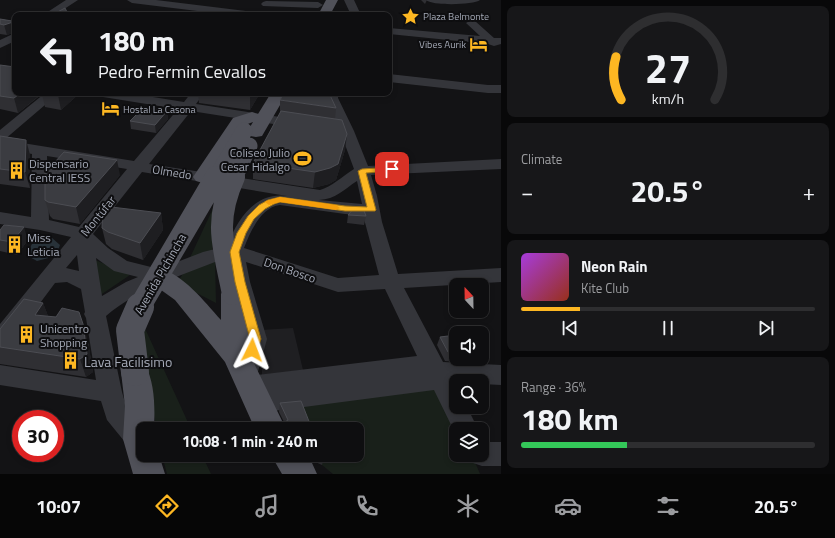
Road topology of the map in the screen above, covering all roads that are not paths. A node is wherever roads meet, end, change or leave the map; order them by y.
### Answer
1 (73, 0) edge
2 (132, 0) edge
3 (204, 0) edge
4 (349, 0) edge
5 (431, 0) edge
6 (475, 0) edge
7 (268, 2) edge
8 (185, 6) junction
9 (321, 8) edge
10 (53, 12) edge
11 (167, 12) edge
12 (231, 12) edge
13 (260, 12) edge
14 (355, 12) edge
15 (471, 23) dead end
16 (392, 31) edge
17 (12, 38) edge
18 (498, 44) edge
19 (0, 45) edge
20 (392, 78) edge
21 (501, 89) edge
22 (49, 96) edge
23 (122, 96) edge
24 (195, 96) edge
25 (267, 96) edge
26 (277, 96) edge
27 (331, 96) edge
28 (187, 106) junction
29 (254, 125) junction
30 (314, 126) edge
31 (328, 128) edge
32 (347, 131) junction
33 (0, 137) edge
34 (0, 144) edge
35 (39, 151) junction
36 (501, 164) edge
37 (138, 167) junction
38 (202, 177) junction
39 (363, 178) junction
40 (372, 210) junction
41 (0, 218) edge
42 (40, 224) junction
43 (83, 234) junction
44 (234, 252) junction
45 (501, 275) edge
46 (49, 276) junction
47 (158, 276) junction
48 (391, 282) junction
49 (90, 285) junction
50 (94, 314) junction
51 (0, 340) edge
52 (436, 371) junction
53 (0, 375) edge
54 (501, 375) edge
55 (248, 379) junction
56 (110, 392) junction
57 (139, 422) edge
58 (269, 422) edge
59 (462, 422) edge
60 (136, 437) edge
61 (489, 454) edge
62 (501, 454) edge
63 (145, 462) edge
64 (292, 462) edge
65 (149, 474) edge
66 (301, 474) edge

1 - 10 street
2 - 8 street
3 - 8 street
4 - 14 street
5 - 6 street
7 - 9 street
7 - 13 street
8 - 11 street
8 - 12 street
15 - 18 street
16 - 18 street
17 - 19 street
20 - 21 street
22 - 33 street
23 - 28 street
24 - 28 street, Montúfar
25 - 29 main road, Avenida Pichincha
26 - 29 main road, Avenida Pichincha
27 - 32 street
28 - 29 street
28 - 37 street, Montúfar
29 - 30 street
29 - 38 main road
29 - 55 main road, Avenida Pichincha, bridge
29 - 57 main road, Avenida Pichincha, bridge
31 - 32 street
32 - 39 street
34 - 35 street, Olmedo
35 - 37 street, Olmedo
35 - 42 street
36 - 39 street, Olmedo
37 - 38 street, Olmedo
37 - 43 street, Montúfar
38 - 39 street, Olmedo
39 - 40 street
40 - 44 street
40 - 48 street
41 - 42 street
42 - 43 street
43 - 46 street, Montúfar
43 - 47 street
43 - 49 street
44 - 47 street, Don Bosco
44 - 48 street, Don Bosco
44 - 55 street
45 - 48 street, Don Bosco
46 - 49 street
46 - 51 street, Montúfar
47 - 50 street, Don Bosco
47 - 55 main road
48 - 52 street
49 - 50 street
50 - 56 street
52 - 54 street
52 - 55 street
52 - 59 street
53 - 56 street
55 - 58 main road, Avenida Pichincha
56 - 60 street
61 - 62 street
63 - 65 main road, Avenida Pichincha
64 - 66 main road

